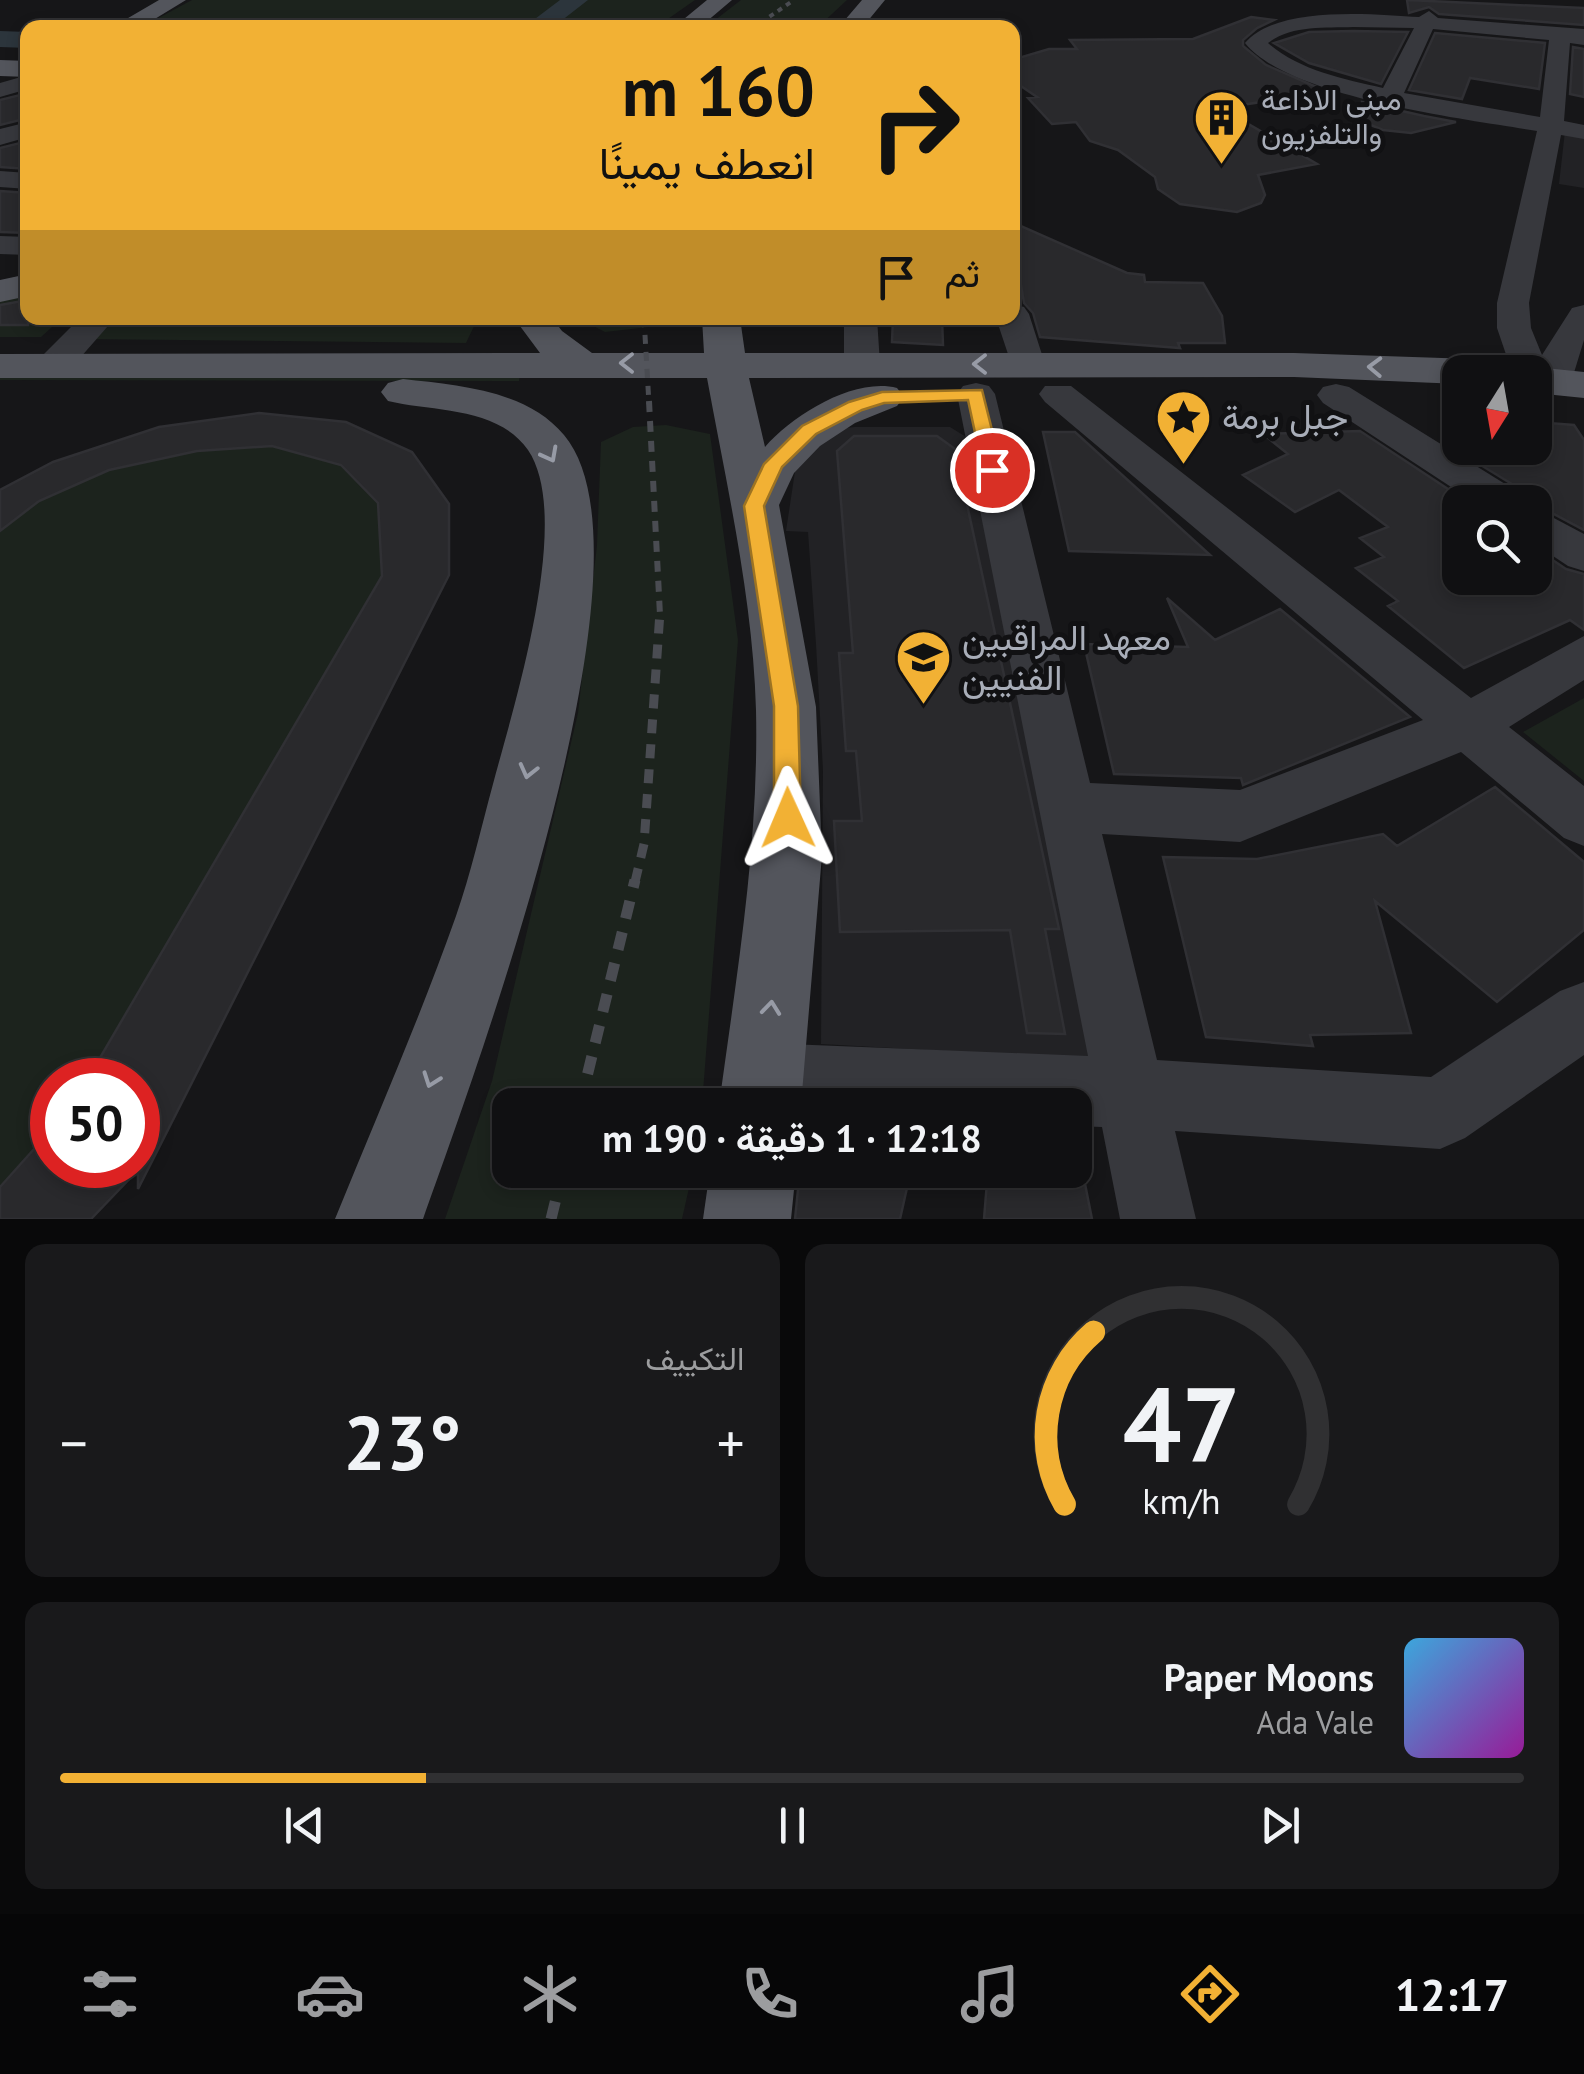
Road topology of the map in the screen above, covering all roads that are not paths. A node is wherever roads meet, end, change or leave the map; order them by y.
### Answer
1 (175, 0) edge
2 (721, 0) edge
3 (731, 0) edge
4 (874, 0) edge
5 (1383, 6) edge
6 (1429, 16) junction
7 (137, 20) edge
8 (695, 20) edge
9 (706, 20) edge
10 (856, 20) edge
11 (1576, 37) edge
12 (1391, 96) junction
13 (1551, 126) junction
14 (1584, 132) edge
15 (1584, 315) edge
16 (91, 325) edge
17 (538, 325) edge
18 (861, 325) edge
19 (1017, 325) edge
20 (726, 359) edge
21 (580, 364) junction
22 (0, 366) edge
23 (52, 367) junction
24 (1442, 371) edge
25 (1042, 379) junction
26 (872, 381) junction
27 (1554, 389) edge
28 (404, 392) junction
29 (976, 394) junction
30 (0, 395) edge
31 (1336, 395) junction
32 (1442, 399) edge
33 (1476, 485) edge
34 (754, 506) junction
35 (1552, 534) edge
36 (1584, 554) edge
37 (1584, 655) edge
38 (1468, 726) junction
39 (1067, 808) junction
40 (1584, 820) edge
41 (1584, 1015) edge
42 (762, 1088) edge
43 (1092, 1092) edge
44 (1128, 1092) junction
45 (751, 1188) edge
46 (379, 1219) edge
47 (747, 1219) edge
48 (1158, 1219) edge

1 - 7 main road
2 - 8 main road
3 - 9 main road
4 - 10 main road
5 - 6 street
5 - 12 street
6 - 11 street
6 - 12 street
11 - 13 street
12 - 13 street
13 - 14 street
13 - 27 street
15 - 27 street
16 - 23 street
17 - 21 main road
18 - 26 street
19 - 25 street
20 -> 21 main road
20 - 26 main road
20 - 28 main road
20 - 34 main road
21 - 23 main road
22 - 23 main road
24 -> 25 main road
25 -> 26 main road
25 - 29 main road
25 - 31 main road
25 - 38 street
26 - 29 main road
26 - 34 main road
28 - 30 main road
28 -> 46 main road
29 - 39 street
31 - 32 main road
31 - 33 street
42 -> 34 main road
35 - 36 street
37 - 38 street
38 - 39 street
38 - 40 street
39 - 44 street
41 - 44 street
43 - 44 street
44 - 48 street
45 - 47 main road

